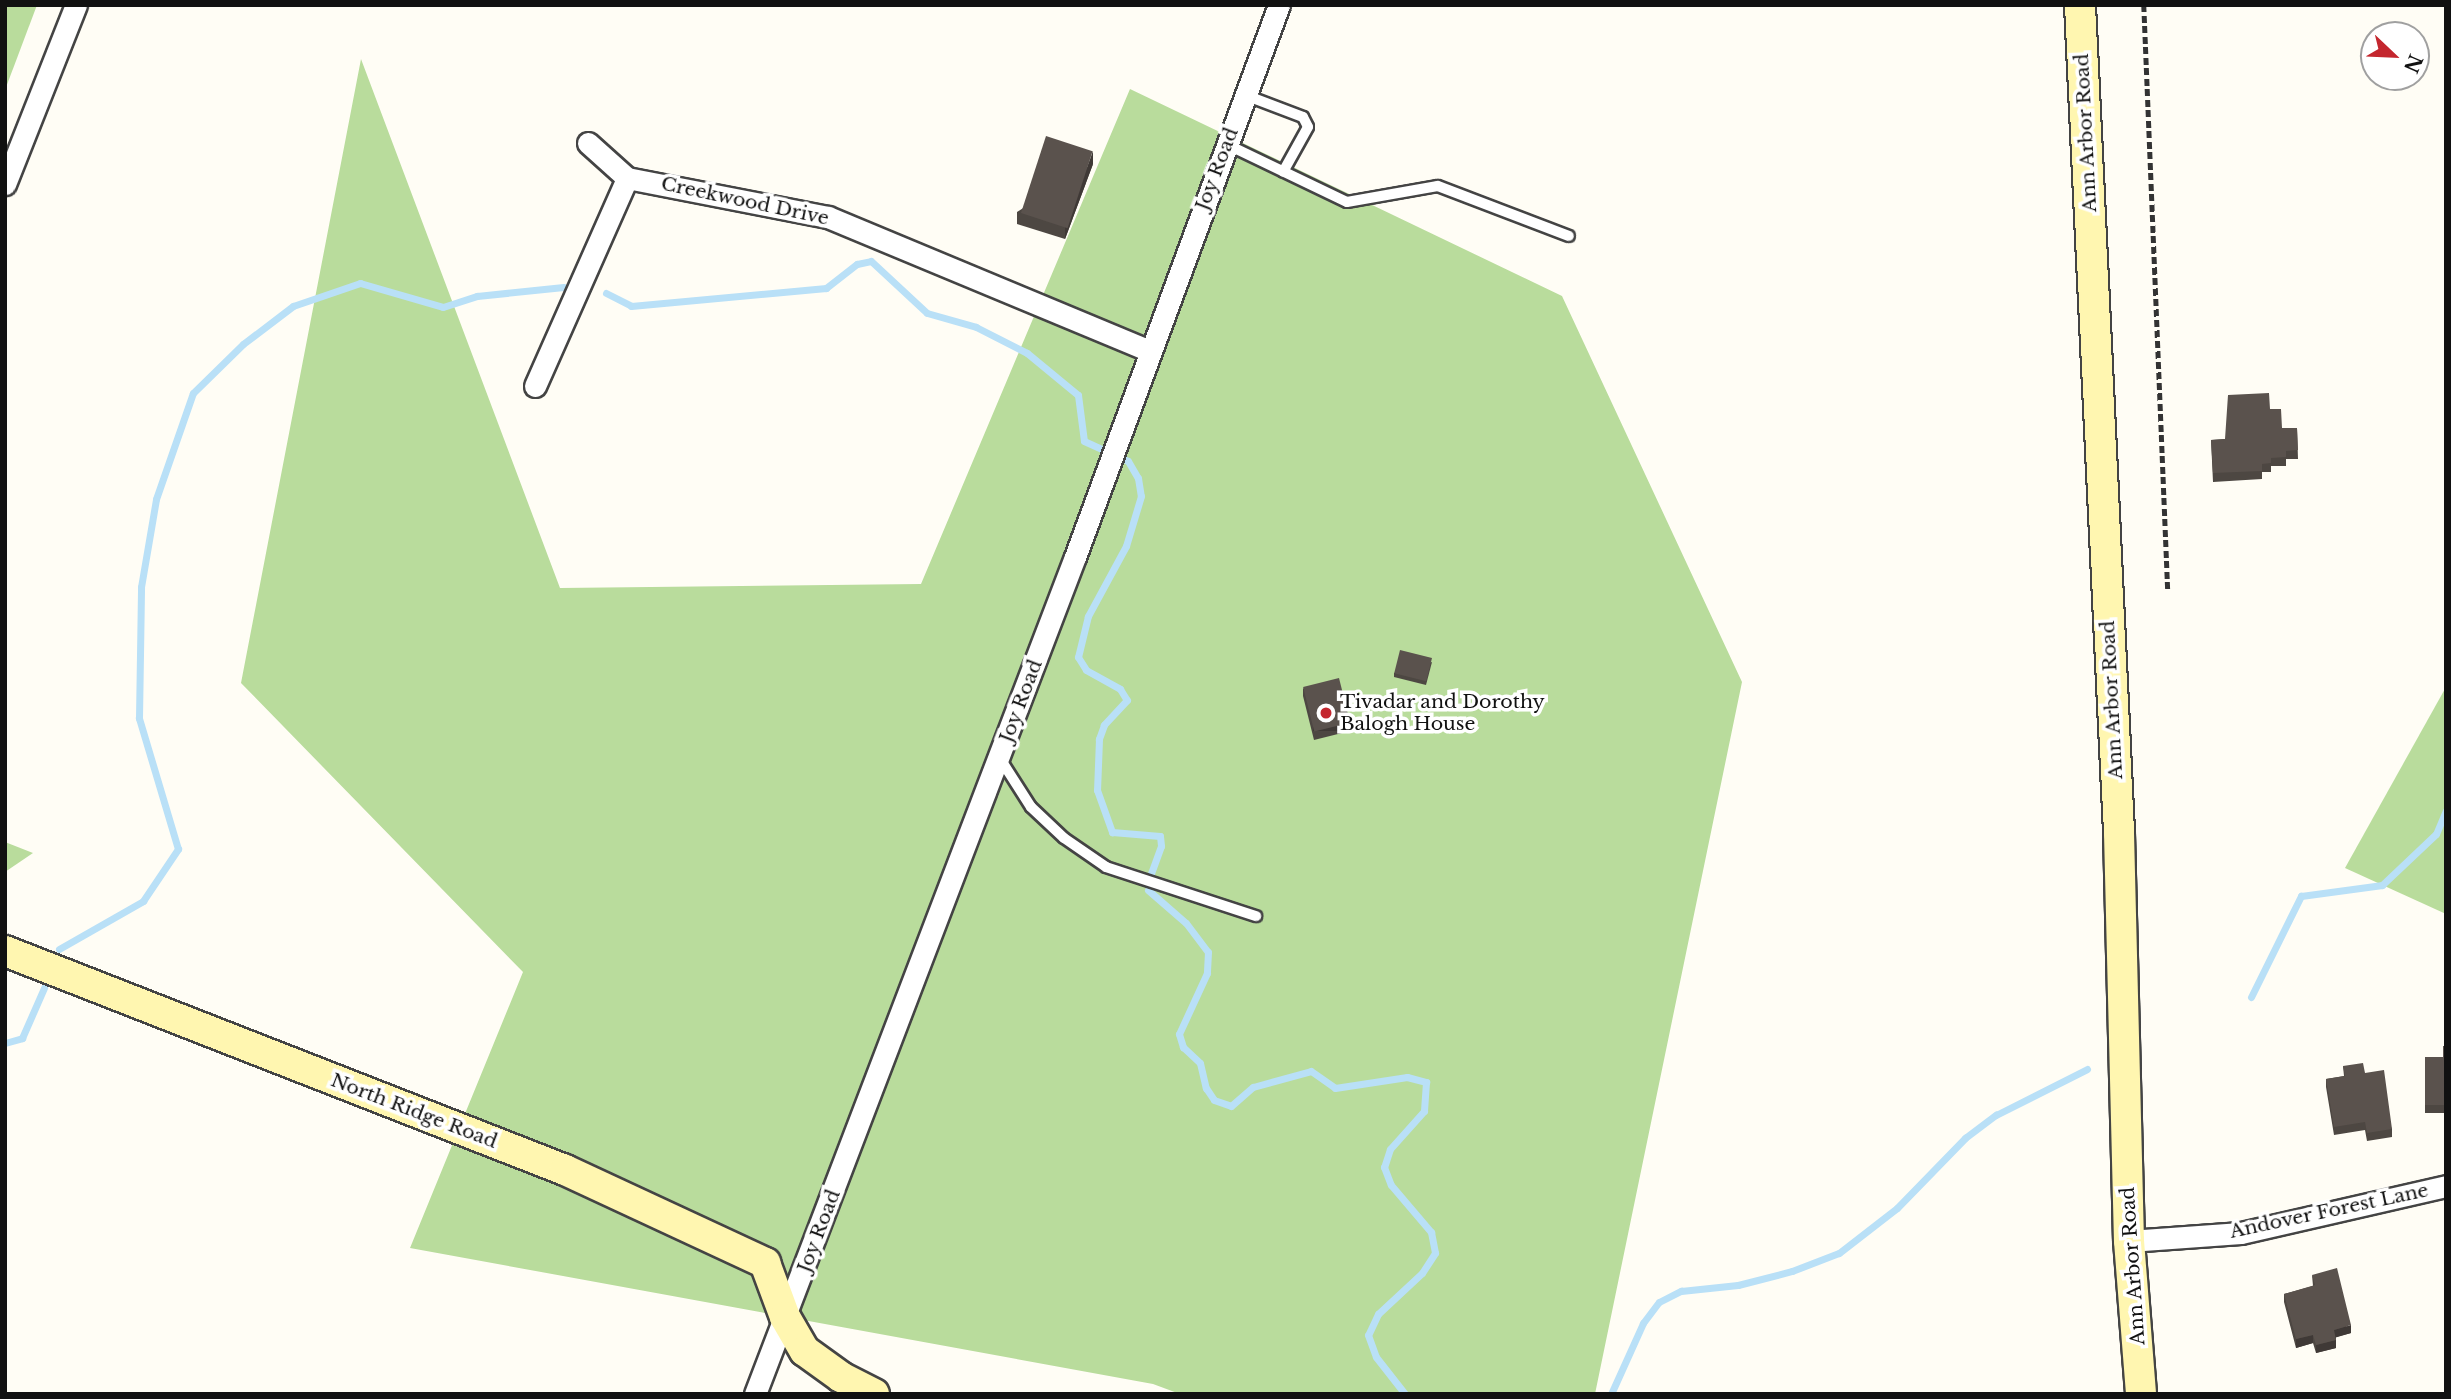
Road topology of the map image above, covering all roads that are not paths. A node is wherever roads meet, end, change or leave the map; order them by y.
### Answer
1 (76, 5) edge
2 (1279, 5) edge
3 (2080, 5) edge
4 (1245, 95) junction
5 (589, 143) dead end
6 (1226, 144) junction
7 (1283, 172) junction
8 (627, 178) junction
9 (5, 184) edge
10 (1569, 236) dead end
11 (1148, 350) junction
12 (535, 386) dead end
13 (999, 757) junction
14 (1256, 916) dead end
15 (5, 951) edge
16 (2446, 1186) edge
17 (2129, 1241) junction
18 (785, 1317) junction
19 (755, 1394) edge
20 (874, 1394) edge
21 (2141, 1394) edge

1 - 9 street
2 - 4 street, Joy Road
3 - 17 main road, Ann Arbor Road
4 - 6 street, Joy Road
4 - 7 lane
5 - 8 street
6 - 7 lane
6 - 11 street, Joy Road
7 - 10 lane
8 - 11 street, Creekwood Drive
8 - 12 street
11 - 13 street, Joy Road
13 - 14 lane
13 - 18 street, Joy Road
15 - 18 main road, North Ridge Road
16 - 17 street, Andover Forest Lane
17 - 21 main road, Ann Arbor Road
18 - 19 street, Joy Road
18 - 20 main road, North Ridge Road

